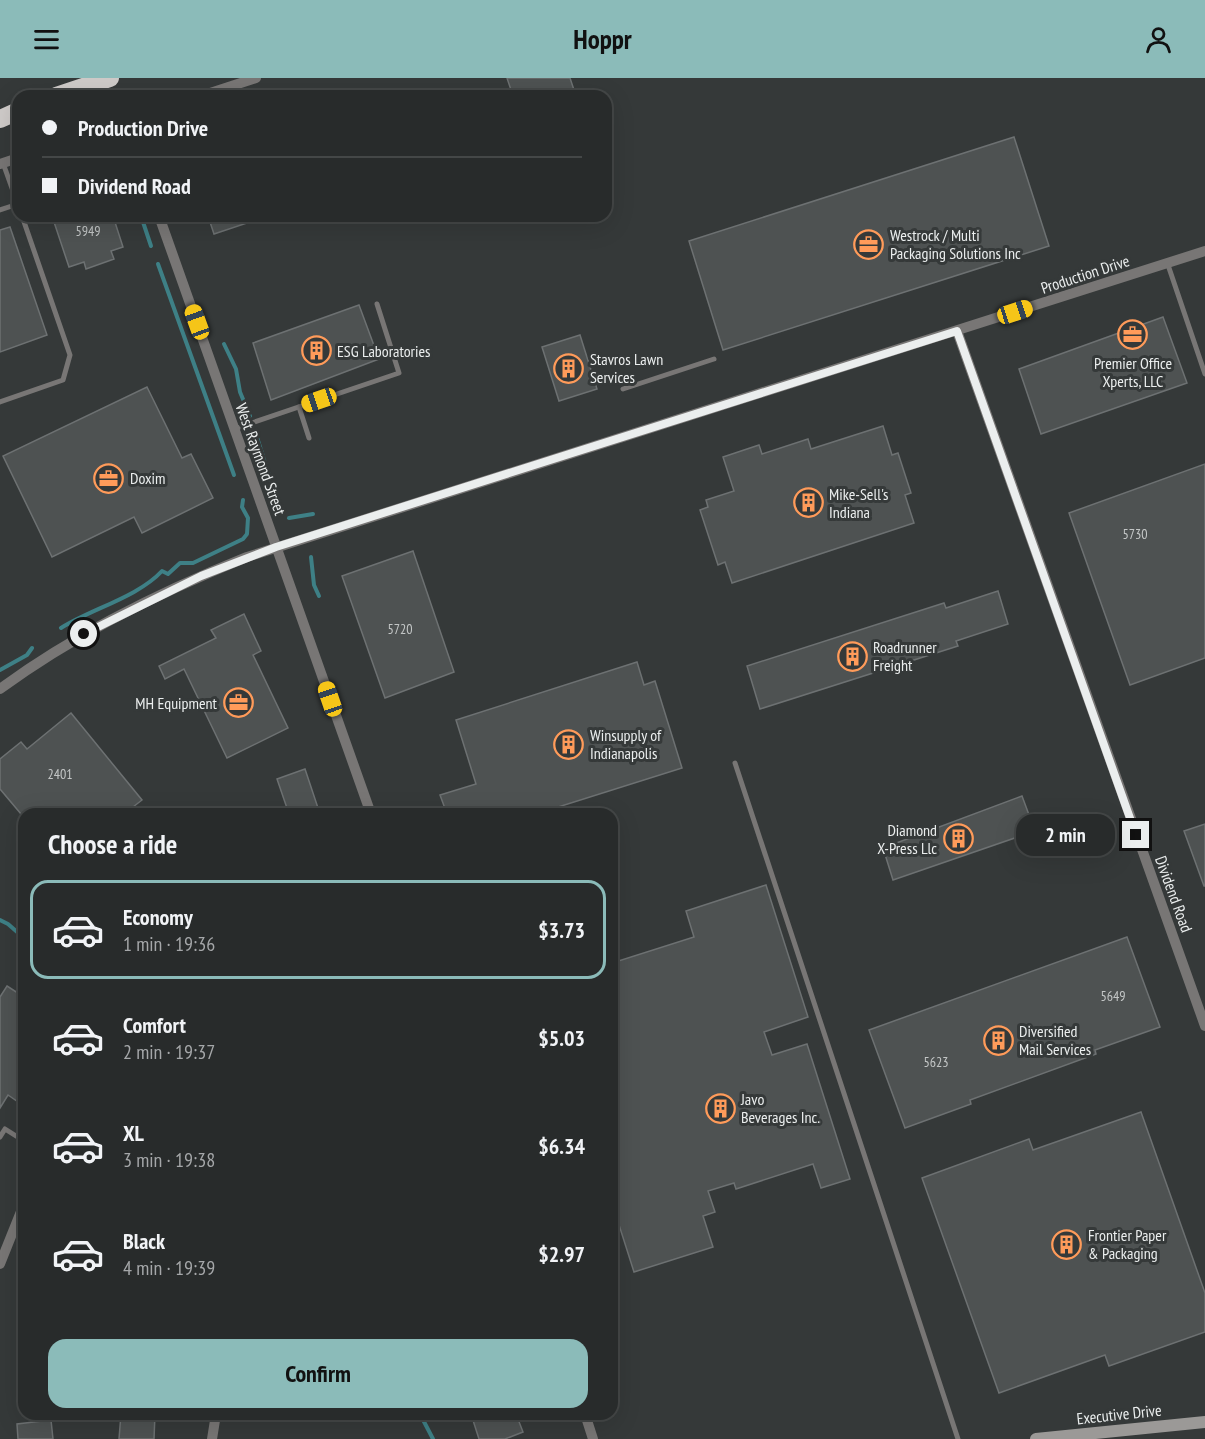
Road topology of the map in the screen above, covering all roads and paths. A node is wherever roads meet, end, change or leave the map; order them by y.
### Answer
1 (110, 78) edge
2 (256, 78) edge
3 (74, 90) edge
4 (219, 90) edge
5 (2, 164) edge
6 (12, 190) edge
7 (24, 222) edge
8 (161, 222) edge
9 (1205, 251) edge
10 (1167, 262) junction
11 (377, 304) dead end
12 (957, 331) junction
13 (714, 359) dead end
14 (1205, 374) edge
15 (623, 389) dead end
16 (0, 402) edge
17 (299, 407) junction
18 (234, 429) junction
19 (309, 438) dead end
20 (276, 547) junction
21 (0, 689) edge
22 (735, 763) dead end
23 (369, 808) edge
24 (1205, 1026) edge
25 (3, 1127) edge
26 (0, 1137) edge
27 (18, 1137) edge
28 (18, 1219) edge
29 (0, 1264) edge
30 (215, 1420) edge
31 (587, 1420) edge
32 (1205, 1422) edge
33 (212, 1439) edge
34 (593, 1439) edge
35 (958, 1439) edge
36 (1036, 1439) edge

1 - 3 highway
2 - 4 street
5 - 6 lane
7 - 16 lane
8 - 18 street, West Raymond Street
9 - 10 street, Production Drive
10 - 12 street, Production Drive
10 - 14 lane
11 - 17 lane
12 - 20 street, Production Drive
12 - 24 street, Dividend Road
13 - 15 lane
17 - 18 lane
17 - 19 lane
18 - 20 street, West Raymond Street
20 - 21 street, Production Drive
20 - 23 street, West Raymond Street
22 - 35 lane
25 - 26 lane
25 - 27 lane
28 - 29 street
30 - 33 street
31 - 34 street
32 - 36 street, Executive Drive

